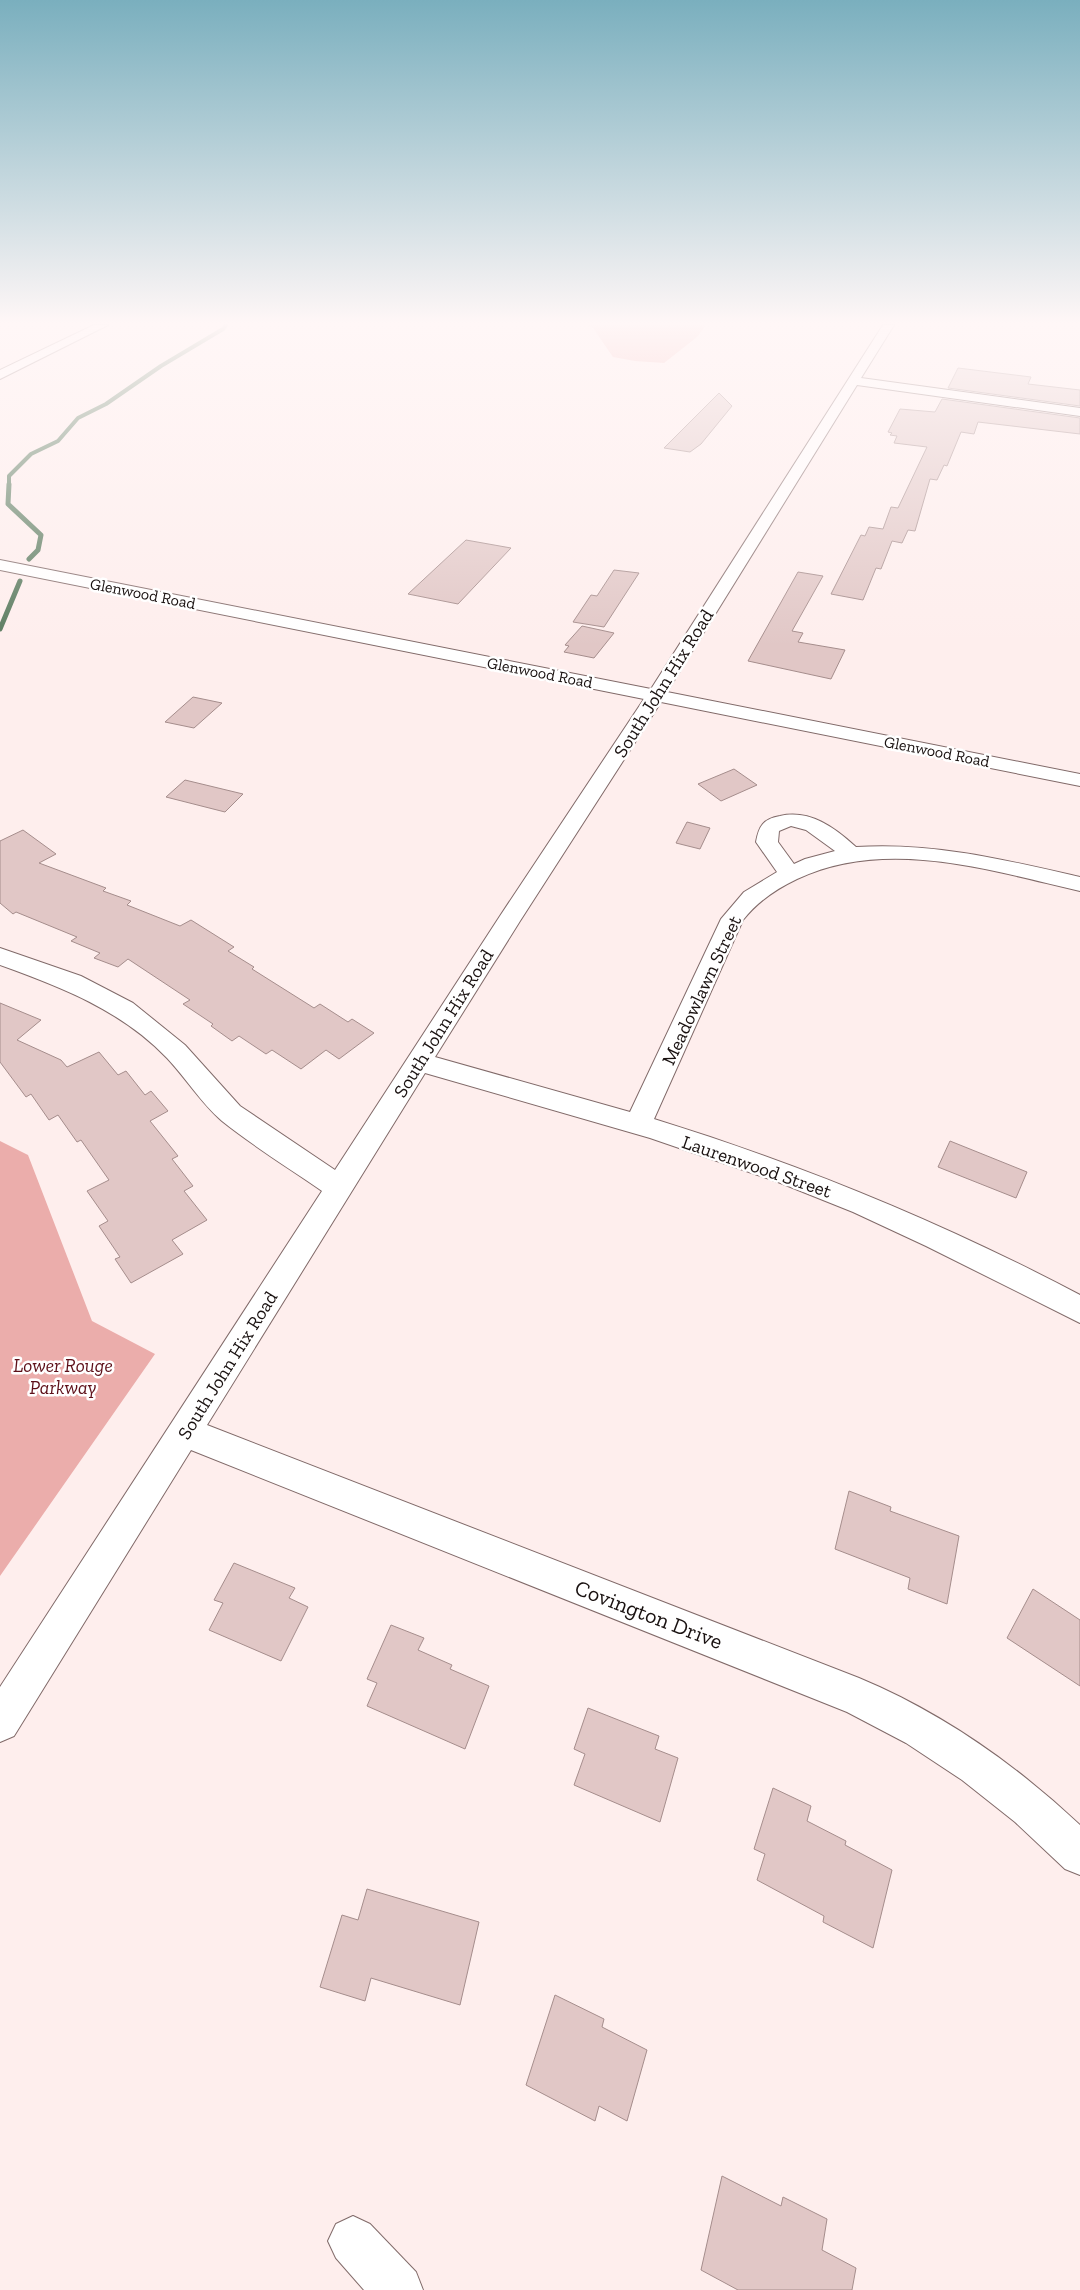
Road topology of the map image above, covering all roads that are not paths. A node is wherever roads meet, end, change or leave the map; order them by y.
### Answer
1 (821, 432) edge
2 (0, 565) edge
3 (656, 695) junction
4 (1080, 780) edge
5 (851, 854) junction
6 (789, 873) junction
7 (1080, 884) edge
8 (0, 956) edge
9 (418, 1062) junction
10 (638, 1125) junction
11 (339, 1188) junction
12 (1080, 1310) edge
13 (185, 1432) junction
14 (0, 1722) edge
15 (1080, 1854) edge
16 (353, 2241) dead end
17 (398, 2290) edge

1 - 3 street, South John Hix Road
2 - 3 street, Glenwood Road
3 - 4 street, Glenwood Road
3 - 9 street, South John Hix Road
5 - 6 street, Meadowlawn Street
5 - 6 street
5 - 7 street, Meadowlawn Street
6 - 10 street, Meadowlawn Street
8 - 11 street
9 - 10 street, Laurenwood Street
9 - 11 street, South John Hix Road
10 - 12 street, Laurenwood Street
11 - 13 street, South John Hix Road
13 - 14 street, South John Hix Road
13 - 15 street, Covington Drive
16 - 17 street

